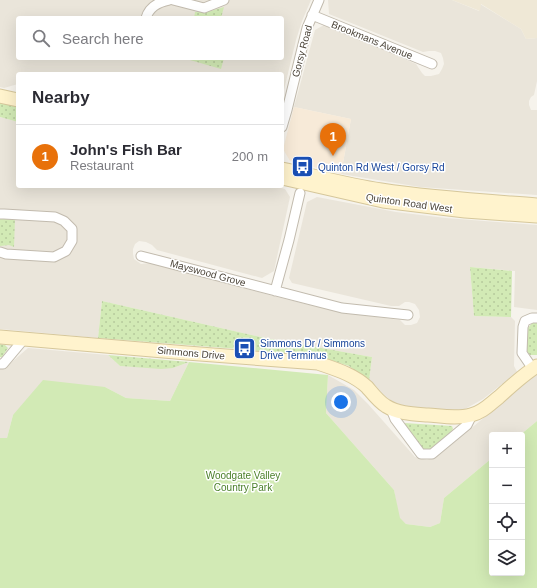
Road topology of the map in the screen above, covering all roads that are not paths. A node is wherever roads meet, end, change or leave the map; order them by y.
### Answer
1 (169, 0) edge
2 (173, 0) edge
3 (224, 0) edge
4 (319, 0) edge
5 (312, 15) junction
6 (147, 16) edge
7 (432, 64) dead end
8 (0, 96) edge
9 (16, 100) edge
10 (284, 120) edge
11 (284, 169) edge
12 (304, 174) junction
13 (286, 179) edge
14 (318, 187) junction
15 (300, 193) junction
16 (537, 205) edge
17 (0, 214) edge
18 (537, 216) edge
19 (0, 252) edge
20 (141, 256) dead end
21 (275, 291) junction
22 (408, 315) dead end
23 (537, 318) edge
24 (0, 337) edge
25 (24, 339) junction
26 (0, 364) edge
27 (535, 368) edge
28 (392, 409) junction
29 (472, 415) junction

1 - 6 street
2 - 3 street
4 - 5 street, Gorsy Road
5 - 7 street, Brookmans Avenue
5 - 10 street, Gorsy Road
8 - 9 street
11 - 12 street, Quinton Road West
12 - 14 street
12 - 16 street, Quinton Road West
13 - 14 street, Quinton Road West
13 - 15 street
14 - 15 street
14 - 18 street, Quinton Road West
15 - 21 street
17 - 19 street
20 - 21 street, Mayswood Grove
21 - 22 street, Mayswood Grove
23 - 27 street
24 - 25 street, Simmons Drive
25 - 26 street
25 - 28 street, Simmons Drive
27 - 29 street, Simmons Drive
28 - 29 street, Simmons Drive
28 - 29 street, Simmons Drive

